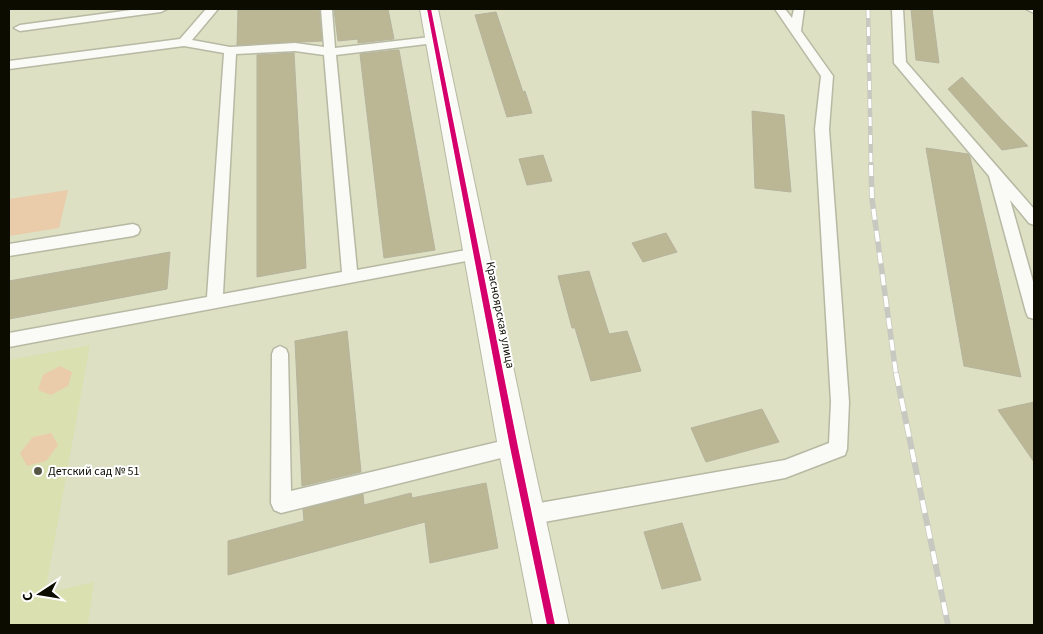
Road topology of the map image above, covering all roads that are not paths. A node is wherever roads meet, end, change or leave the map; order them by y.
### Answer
1 (161, 9) edge
2 (212, 9) edge
3 (326, 9) edge
4 (429, 9) edge
5 (780, 9) edge
6 (799, 9) edge
7 (898, 9) edge
8 (20, 28) dead end
9 (794, 31) junction
10 (435, 39) junction
11 (184, 42) junction
12 (230, 51) junction
13 (330, 52) junction
14 (9, 65) edge
15 (994, 171) junction
16 (1034, 219) edge
17 (133, 230) dead end
18 (9, 250) edge
19 (477, 254) junction
20 (350, 277) junction
21 (215, 302) junction
22 (1034, 312) edge
23 (9, 340) edge
24 (280, 354) dead end
25 (514, 447) junction
26 (528, 515) junction
27 (551, 625) edge

1 - 8 lane
2 - 11 lane
3 - 13 lane
4 - 10 street, Красноярская улица
5 - 9 lane
6 - 9 lane
7 - 15 lane
9 - 26 lane
10 - 13 lane
10 - 19 street, Красноярская улица
11 - 12 lane
11 - 14 lane
12 - 13 lane
12 - 21 lane
13 - 20 lane
15 - 16 lane
15 - 22 lane
17 - 18 lane
19 - 20 lane
19 - 25 street, Красноярская улица
20 - 21 lane
21 - 23 lane
24 - 25 lane
25 - 26 street, Красноярская улица
26 - 27 street, Красноярская улица

